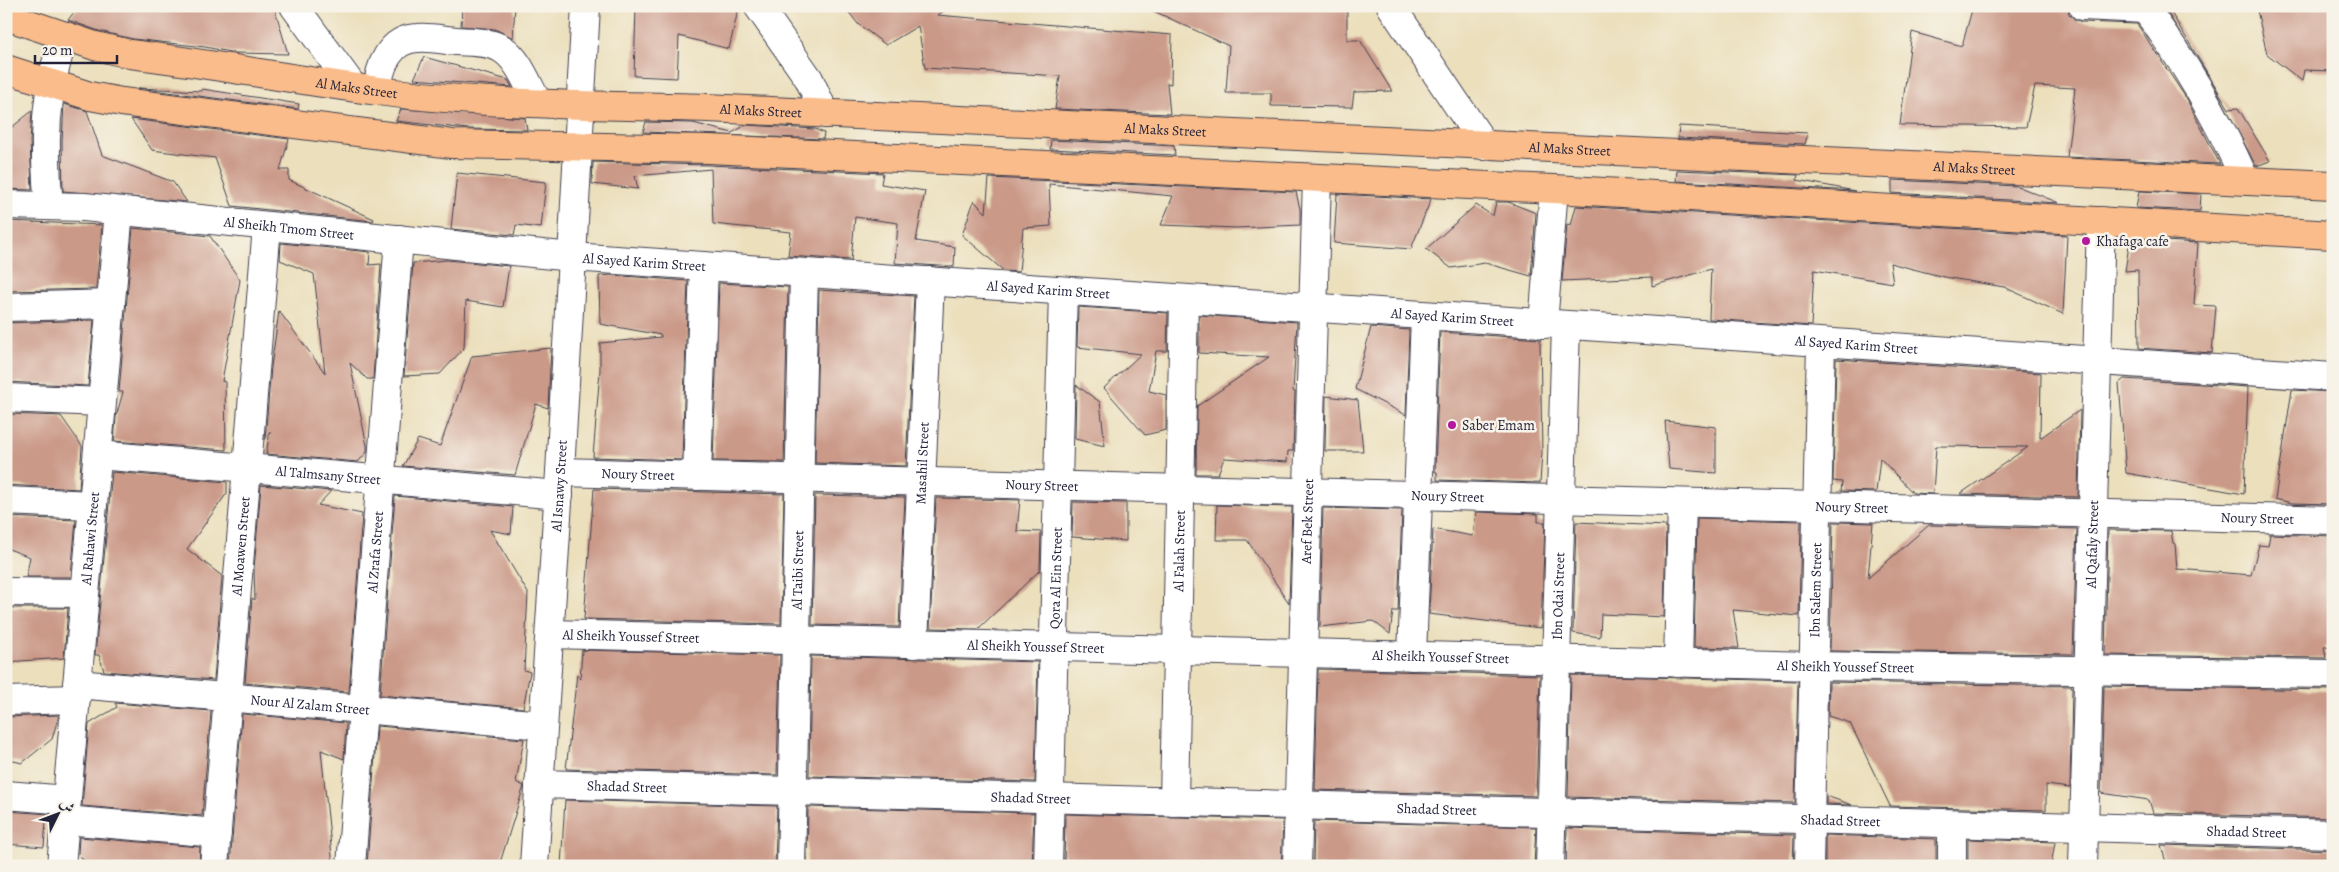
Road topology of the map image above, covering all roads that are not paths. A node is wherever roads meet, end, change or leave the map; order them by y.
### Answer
1 (294, 6) edge
2 (586, 6) edge
3 (758, 6) edge
4 (1391, 6) edge
5 (2083, 6) edge
6 (2144, 7) edge
7 (6, 16) edge
8 (64, 36) junction
9 (6, 69) edge
10 (51, 84) junction
11 (366, 89) junction
12 (538, 103) junction
13 (582, 106) junction
14 (825, 114) junction
15 (1486, 146) junction
16 (579, 147) junction
17 (1317, 178) junction
18 (2245, 180) junction
19 (2333, 185) edge
20 (1554, 188) junction
21 (6, 205) edge
22 (49, 205) junction
23 (119, 210) junction
24 (2101, 221) junction
25 (267, 226) junction
26 (2333, 235) edge
27 (400, 239) junction
28 (572, 257) junction
29 (704, 266) junction
30 (804, 273) junction
31 (930, 282) junction
32 (1063, 291) junction
33 (1184, 299) junction
34 (111, 304) junction
35 (6, 307) edge
36 (1314, 308) junction
37 (1424, 316) junction
38 (1554, 325) junction
39 (1821, 343) junction
40 (2097, 362) junction
41 (2333, 377) edge
42 (6, 398) edge
43 (102, 402) junction
44 (98, 455) junction
45 (247, 468) junction
46 (697, 476) junction
47 (381, 479) junction
48 (799, 479) junction
49 (921, 482) junction
50 (560, 483) junction
51 (1058, 486) junction
52 (1181, 489) junction
53 (1308, 493) junction
54 (1418, 496) junction
55 (1561, 500) junction
56 (6, 501) edge
57 (1682, 503) junction
58 (93, 506) junction
59 (1818, 507) junction
60 (2093, 514) junction
61 (2333, 520) edge
62 (6, 592) edge
63 (85, 593) junction
64 (550, 634) junction
65 (795, 641) junction
66 (914, 644) junction
67 (1054, 647) junction
68 (1178, 650) junction
69 (1303, 653) junction
70 (1412, 656) junction
71 (1556, 659) junction
72 (1678, 662) junction
73 (1814, 666) junction
74 (2088, 670) junction
75 (2333, 674) edge
76 (77, 692) junction
77 (228, 697) junction
78 (6, 701) edge
79 (363, 709) junction
80 (544, 724) junction
81 (539, 784) junction
82 (792, 791) junction
83 (6, 795) edge
84 (1050, 798) junction
85 (1174, 802) junction
86 (1299, 805) junction
87 (66, 810) junction
88 (1551, 812) junction
89 (1810, 820) junction
90 (1952, 824) junction
91 (2084, 827) junction
92 (217, 833) junction
93 (2333, 834) edge
94 (61, 866) edge
95 (214, 866) edge
96 (351, 866) edge
97 (534, 866) edge
98 (791, 866) edge
99 (1048, 866) edge
100 (1297, 866) edge
101 (1550, 866) edge
102 (1810, 866) edge
103 (1952, 866) edge
104 (2084, 866) edge

1 - 11 street
2 - 13 street, Al Isnawy Street
3 - 14 street
4 - 15 street
5 - 6 street
6 - 18 street
7 - 8 main road, Al Maks Street
8 - 10 street
8 - 11 main road, Al Maks Street
9 - 10 main road
10 - 16 main road
10 - 22 street
11 - 12 main road, Al Maks Street
11 - 12 street
12 - 13 main road, Al Maks Street
13 - 14 main road, Al Maks Street
13 - 16 street, Al Isnawy Street
14 - 15 main road, Al Maks Street
15 - 18 main road, Al Maks Street
16 - 17 main road
16 - 28 street, Al Isnawy Street
17 - 20 main road
17 - 36 street, Aref Bek Street
18 - 19 main road, Al Maks Street
20 - 24 main road
20 - 38 street, Ibn Odai Street
21 - 22 street, Al Sheikh Tmom Street
22 - 23 street, Al Sheikh Tmom Street
23 - 25 street, Al Sheikh Tmom Street
23 - 34 street, Al Rahawi Street
24 - 26 main road
24 - 40 street, Al Qafaly Street
25 - 27 street, Al Sheikh Tmom Street
25 - 45 street, Al Moawen Street
27 - 28 street, Al Sheikh Tmom Street
27 - 47 street, Al Zrafa Street
28 - 29 street, Al Sayed Karim Street
28 - 50 street, Al Isnawy Street
29 - 30 street, Al Sayed Karim Street
29 - 46 street
30 - 31 street, Al Sayed Karim Street
30 - 48 street, Al Taibi Street
31 - 32 street, Al Sayed Karim Street
31 - 49 street, Masahil Street
32 - 33 street, Al Sayed Karim Street
32 - 51 street, Qora Al Ein Street
33 - 36 street, Al Sayed Karim Street
33 - 52 street, Al Falah Street
34 - 35 street
34 - 43 street, Al Rahawi Street
36 - 37 street, Al Sayed Karim Street
36 - 53 street, Aref Bek Street
37 - 38 street, Al Sayed Karim Street
37 - 54 street
38 - 39 street, Al Sayed Karim Street
38 - 55 street, Ibn Odai Street
39 - 40 street, Al Sayed Karim Street
39 - 59 street, Ibn Salem Street
40 - 41 street, Al Sayed Karim Street
40 - 60 street, Al Qafaly Street
42 - 43 street
43 - 44 street, Al Rahawi Street
44 - 45 street, Al Talmsany Street
44 - 58 street, Al Rahawi Street
45 - 47 street, Al Talmsany Street
45 - 77 street, Al Moawen Street
46 - 48 street, Noury Street
46 - 50 street, Noury Street
47 - 50 street, Al Talmsany Street
47 - 79 street, Al Zrafa Street
48 - 49 street, Noury Street
48 - 65 street, Al Taibi Street
49 - 51 street, Noury Street
49 - 66 street, Masahil Street
50 - 64 street, Al Isnawy Street
51 - 52 street, Noury Street
51 - 67 street, Qora Al Ein Street
52 - 53 street, Noury Street
52 - 68 street, Al Falah Street
53 - 54 street, Noury Street
53 - 69 street, Aref Bek Street
54 - 55 street, Noury Street
54 - 70 street
55 - 57 street, Noury Street
55 - 71 street, Ibn Odai Street
56 - 58 street
57 - 59 street, Noury Street
57 - 72 street
58 - 63 street, Al Rahawi Street
59 - 60 street, Noury Street
59 - 73 street, Ibn Salem Street
60 - 61 street, Noury Street
60 - 74 street, Al Qafaly Street
62 - 63 street
63 - 76 street, Al Rahawi Street
64 - 65 street, Al Sheikh Youssef Street
64 - 80 street, Al Isnawy Street
65 - 66 street, Al Sheikh Youssef Street
65 - 82 street, Al Taibi Street
66 - 67 street, Al Sheikh Youssef Street
67 - 68 street, Al Sheikh Youssef Street
67 - 84 street, Qora Al Ein Street
68 - 69 street, Al Sheikh Youssef Street
68 - 85 street, Al Falah Street
69 - 70 street, Al Sheikh Youssef Street
69 - 86 street, Aref Bek Street
70 - 71 street, Al Sheikh Youssef Street
71 - 72 street, Al Sheikh Youssef Street
71 - 88 street, Ibn Odai Street
72 - 73 street, Al Sheikh Youssef Street
73 - 74 street, Al Sheikh Youssef Street
73 - 89 street, Ibn Salem Street
74 - 75 street, Al Sheikh Youssef Street
74 - 91 street, Al Qafaly Street
76 - 77 street, Nour Al Zalam Street
76 - 78 street, Nour Al Zalam Street
76 - 87 street, Al Rahawi Street
77 - 79 street, Nour Al Zalam Street
77 - 92 street, Al Moawen Street
79 - 80 street, Nour Al Zalam Street
79 - 96 street, Al Zrafa Street
80 - 81 street, Al Isnawy Street
81 - 82 street, Shadad Street
81 - 97 street, Al Isnawy Street
82 - 84 street, Shadad Street
82 - 98 street, Al Taibi Street
83 - 87 street
84 - 85 street, Shadad Street
84 - 99 street, Qora Al Ein Street
85 - 86 street, Shadad Street
86 - 88 street, Shadad Street
86 - 100 street, Aref Bek Street
87 - 92 street
87 - 94 street, Al Rahawi Street
88 - 89 street, Shadad Street
88 - 101 street, Ibn Odai Street
89 - 90 street, Shadad Street
89 - 102 street, Ibn Salem Street
90 - 91 street, Shadad Street
90 - 103 street
91 - 93 street, Shadad Street
91 - 104 street, Al Qafaly Street
92 - 95 street, Al Moawen Street

